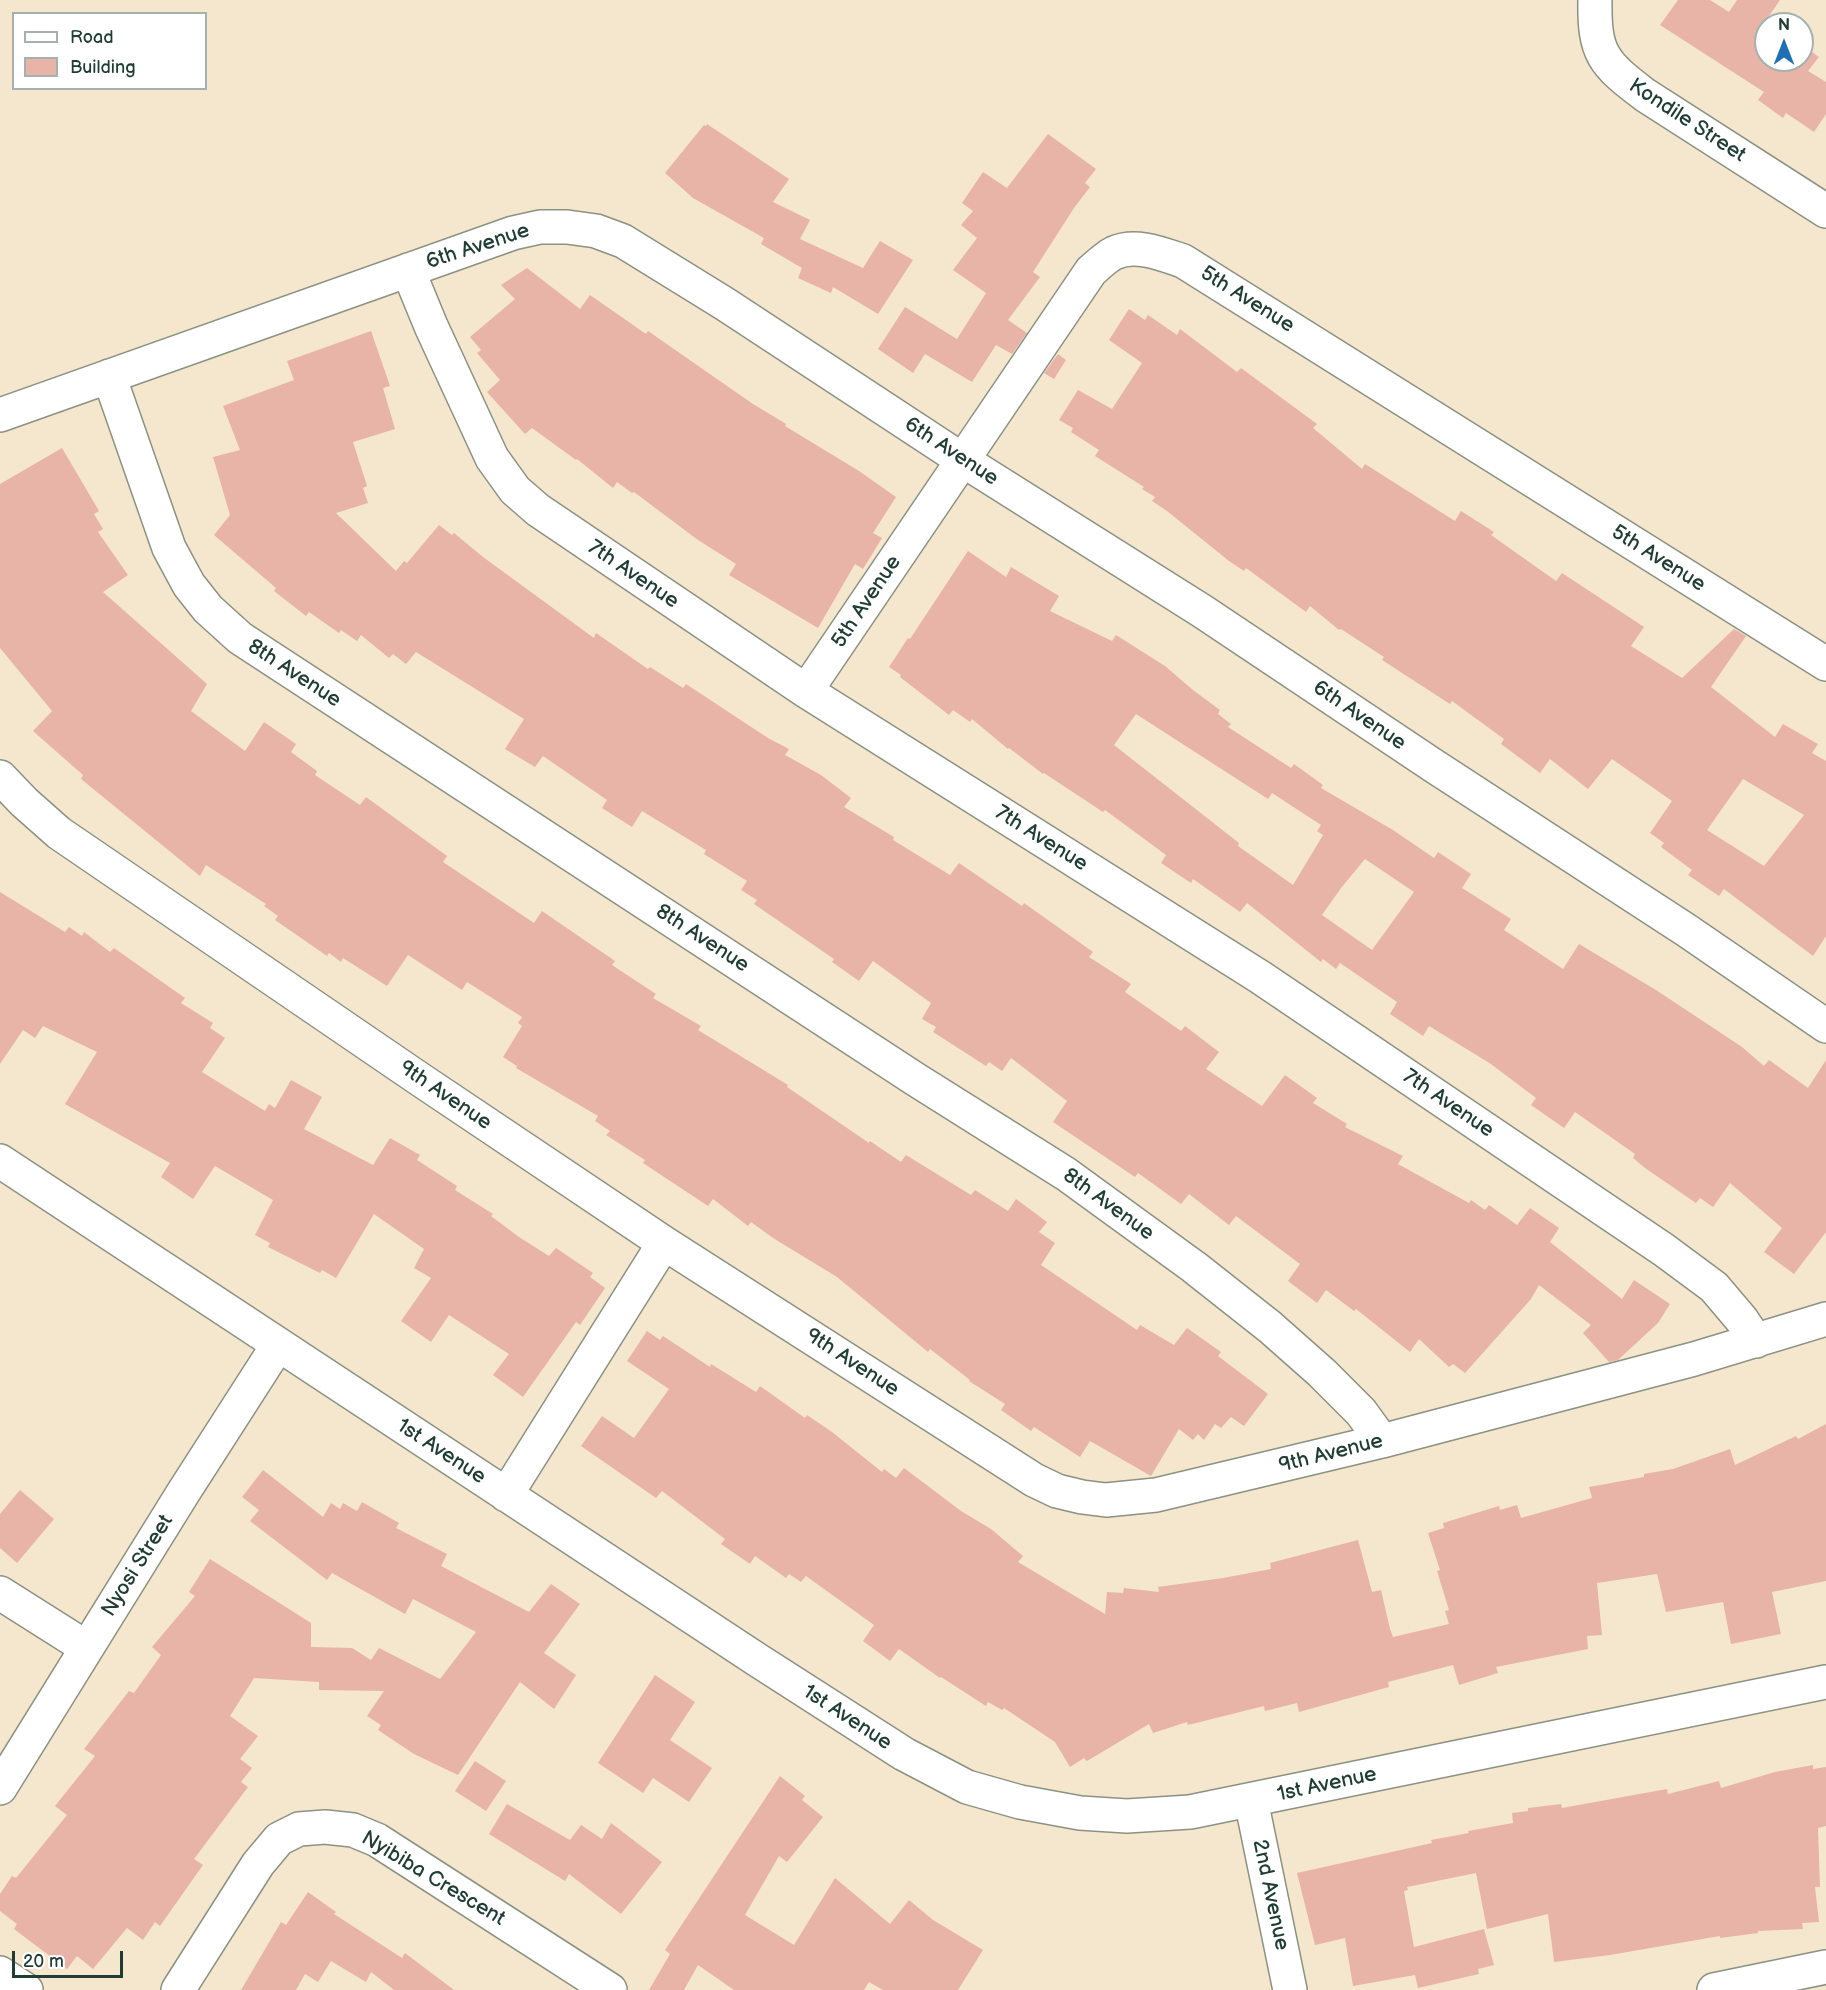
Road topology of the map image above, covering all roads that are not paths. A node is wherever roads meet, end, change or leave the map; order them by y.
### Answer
1 (1595, 0) edge
2 (1826, 211) edge
3 (408, 270) junction
4 (109, 376) junction
5 (0, 415) edge
6 (964, 461) junction
7 (1826, 664) edge
8 (806, 691) junction
9 (0, 777) edge
10 (1826, 1026) edge
11 (0, 1161) edge
12 (664, 1243) junction
13 (1826, 1319) edge
14 (1756, 1341) junction
15 (278, 1345) junction
16 (1382, 1441) junction
17 (506, 1495) junction
18 (0, 1593) edge
19 (87, 1648) junction
20 (1826, 1682) edge
21 (0, 1788) edge
22 (1251, 1800) junction
23 (1826, 1967) edge
24 (0, 1973) edge
25 (26, 1990) edge
26 (178, 1990) edge
27 (610, 1990) edge
28 (1290, 1990) edge
29 (1714, 1990) edge

1 - 2 street, Kondile Street
3 - 4 street, 6th Avenue
3 - 6 street, 6th Avenue
3 - 8 street, 7th Avenue
4 - 5 street, 6th Avenue
4 - 16 street, 8th Avenue
6 - 7 street, 5th Avenue
6 - 8 street, 5th Avenue
6 - 10 street, 6th Avenue
8 - 14 street, 7th Avenue
9 - 12 street, 9th Avenue
11 - 15 street, 1st Avenue
12 - 16 street, 9th Avenue
12 - 17 street
13 - 14 street, 9th Avenue
14 - 16 street, 9th Avenue
15 - 17 street, 1st Avenue
15 - 19 street, Nyosi Street
17 - 22 street, 1st Avenue
18 - 19 street
19 - 21 street, Nyosi Street
20 - 22 street, 1st Avenue
22 - 28 street, 2nd Avenue
23 - 29 street
24 - 25 street
26 - 27 street, Nyibiba Crescent

